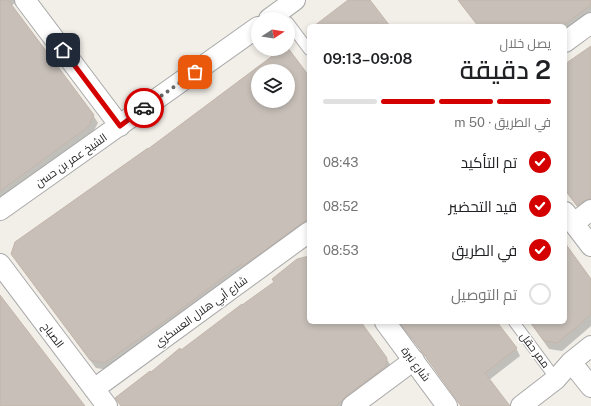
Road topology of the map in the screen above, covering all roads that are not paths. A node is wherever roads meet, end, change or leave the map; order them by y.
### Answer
1 (25, 0) edge
2 (591, 23) edge
3 (295, 30) edge
4 (251, 32) edge
5 (567, 41) edge
6 (307, 47) edge
7 (120, 126) junction
8 (0, 210) edge
9 (591, 210) edge
10 (569, 218) edge
11 (307, 233) edge
12 (591, 246) edge
13 (0, 264) edge
14 (387, 324) edge
15 (515, 324) edge
16 (591, 346) edge
17 (414, 360) junction
18 (571, 362) junction
19 (556, 379) junction
20 (591, 387) edge
21 (94, 389) junction
22 (106, 406) edge
23 (352, 406) edge
24 (447, 406) edge
25 (521, 406) edge

1 - 7 street
2 - 5 street
3 - 6 lane
4 - 7 street, الشيخ عمر بن حسن
7 - 8 street, الشيخ عمر بن حسن
9 - 10 street
10 - 12 street
11 - 21 street, شارع أبي هلال العسكري
13 - 21 street, الصباح
14 - 17 street, شارع نبرة
15 - 19 lane, ممر حقل
16 - 18 street
17 - 23 street
17 - 24 street, شارع نبرة
18 - 19 street
18 - 20 street
19 - 25 street
21 - 22 street, الصباح

